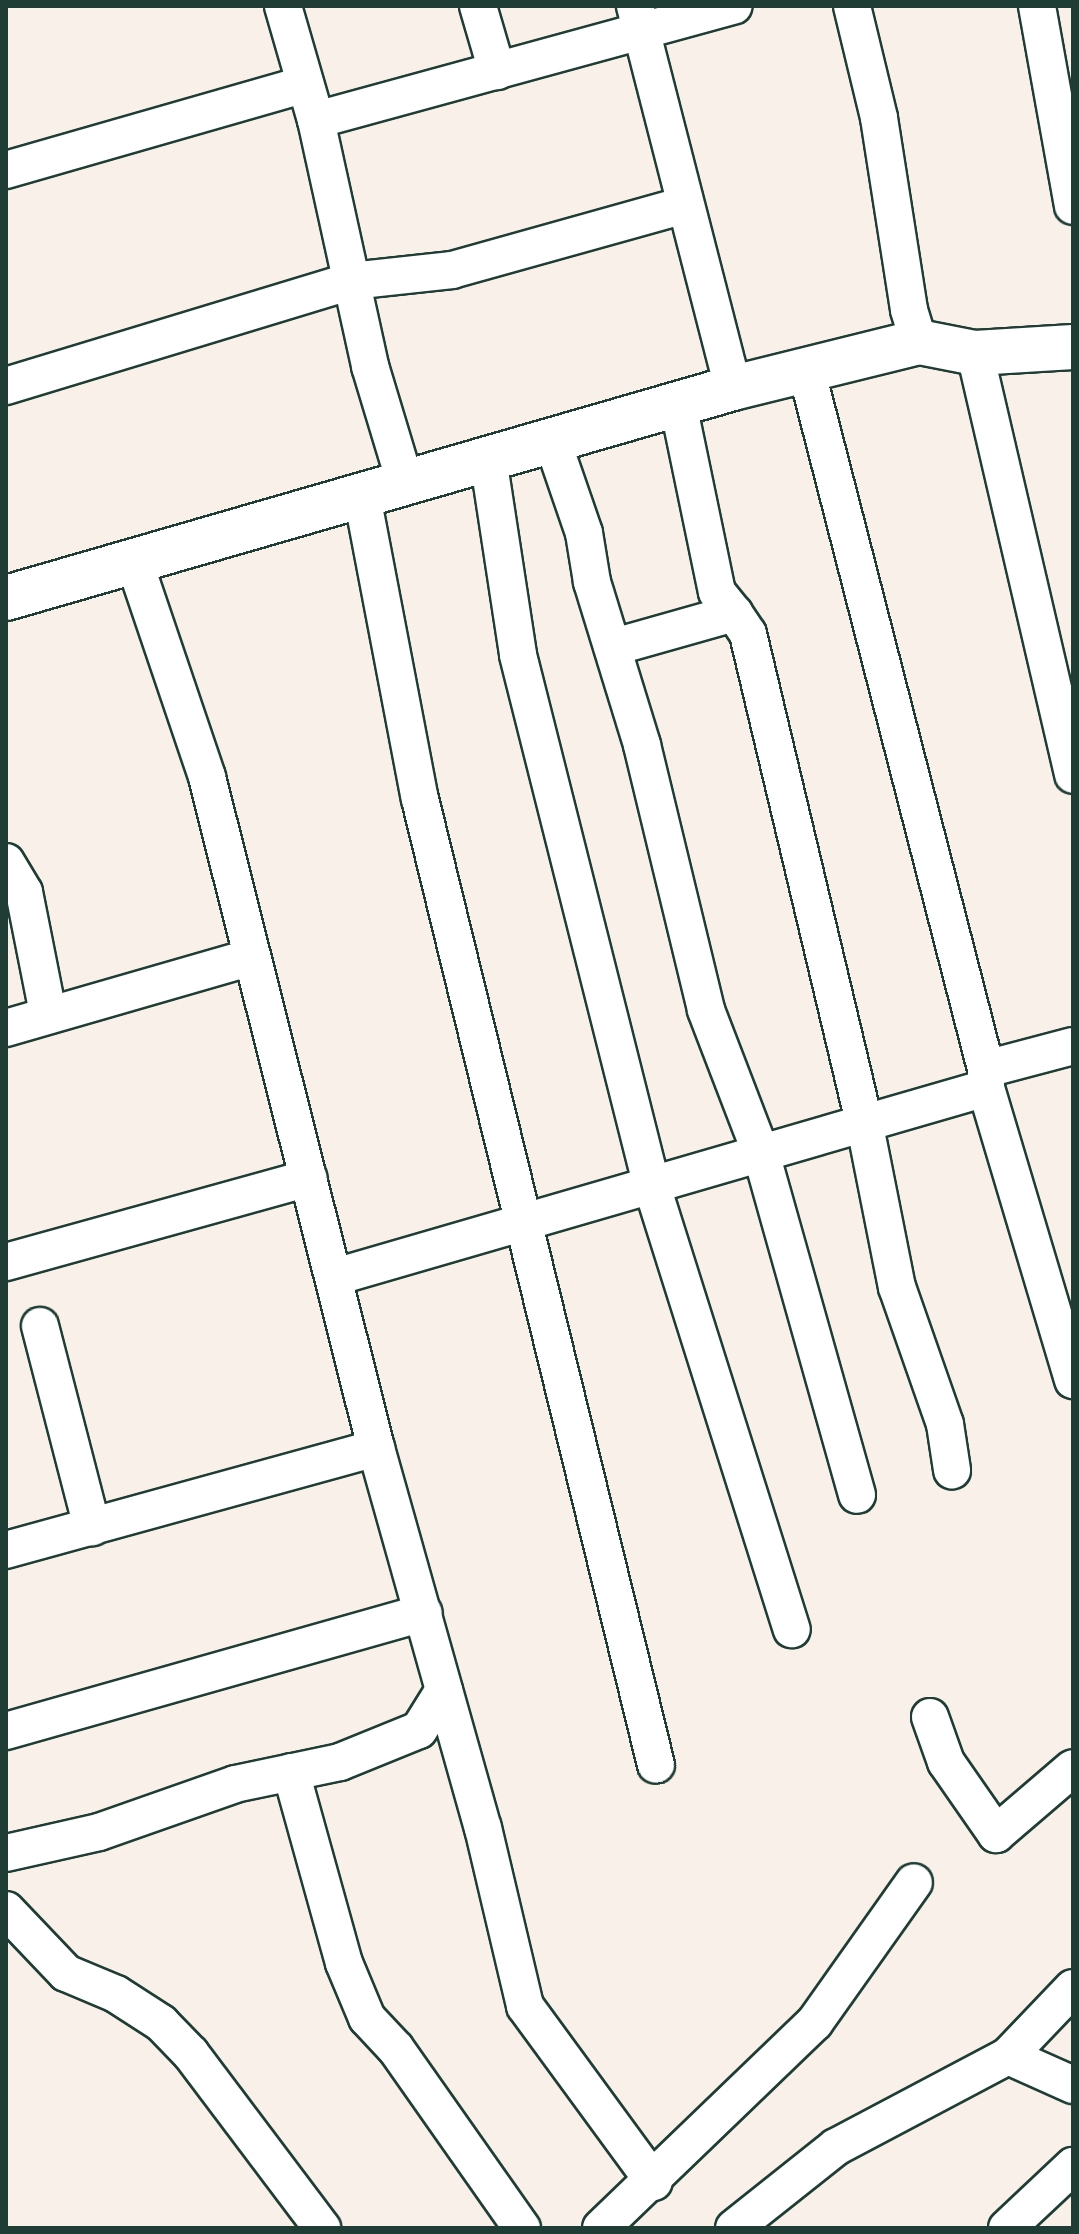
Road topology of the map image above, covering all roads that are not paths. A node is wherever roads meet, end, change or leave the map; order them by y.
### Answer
1 (283, 6) edge
2 (478, 6) edge
3 (734, 6) edge
4 (852, 6) edge
5 (1037, 6) edge
6 (638, 19) edge
7 (497, 71) junction
8 (305, 84) junction
9 (316, 120) junction
10 (6, 170) edge
11 (685, 205) junction
12 (1073, 206) edge
13 (351, 281) junction
14 (919, 342) junction
15 (1073, 347) edge
16 (975, 353) junction
17 (807, 373) junction
18 (6, 386) edge
19 (733, 388) junction
20 (678, 404) junction
21 (552, 440) junction
22 (488, 458) junction
23 (405, 482) junction
24 (362, 496) junction
25 (134, 561) junction
26 (6, 598) edge
27 (734, 613) junction
28 (614, 647) junction
29 (1073, 775) edge
30 (6, 862) edge
31 (252, 957) junction
32 (48, 1013) junction
33 (6, 1028) edge
34 (1073, 1046) edge
35 (986, 1079) junction
36 (865, 1126) junction
37 (761, 1153) junction
38 (309, 1178) junction
39 (651, 1183) junction
40 (525, 1220) junction
41 (6, 1262) edge
42 (335, 1277) junction
43 (40, 1326) dead end
44 (1073, 1380) edge
45 (376, 1448) junction
46 (952, 1470) dead end
47 (857, 1495) dead end
48 (92, 1527) junction
49 (6, 1550) edge
50 (424, 1613) junction
51 (792, 1629) dead end
52 (444, 1690) junction
53 (930, 1717) dead end
54 (6, 1731) edge
55 (656, 1765) dead end
56 (1073, 1768) edge
57 (291, 1772) junction
58 (6, 1853) edge
59 (914, 1882) dead end
60 (6, 1910) edge
61 (1073, 1988) edge
62 (1008, 2056) junction
63 (1073, 2085) edge
64 (1073, 2166) edge
65 (654, 2182) junction
66 (322, 2228) edge
67 (522, 2228) edge
68 (601, 2228) edge
69 (734, 2228) edge
70 (1007, 2228) edge

1 - 8 street
2 - 7 street
3 - 6 street
4 - 14 street
5 - 12 street
6 - 7 street
6 - 11 street
7 - 9 street
8 - 9 street
8 - 10 street
9 - 13 street
11 - 13 street
11 - 19 street
13 - 18 street
13 - 23 street
14 - 16 street
14 - 17 street
15 - 16 street
16 - 29 street
17 - 19 street
17 - 35 street
19 - 20 street
20 - 21 street
20 - 27 street
21 - 22 street
21 - 28 street
22 - 23 street
22 - 39 street
23 - 24 street
24 - 25 street
24 - 40 street
25 - 26 street
25 - 31 street
27 - 28 street
27 - 36 street
28 - 37 street
30 - 32 street
31 - 32 street
31 - 38 street
32 - 33 street
34 - 35 street
35 - 36 street
35 - 44 street
36 - 37 street
36 - 46 street
37 - 39 street
37 - 47 street
38 - 41 street
38 - 42 street
39 - 40 street
39 - 51 street
40 - 42 street
40 - 55 street
42 - 45 street
43 - 48 street
45 - 48 street
45 - 50 street
48 - 49 street
50 - 52 street
50 - 54 street
52 - 57 street
52 - 65 street
53 - 56 street
57 - 58 street
57 - 67 street
59 - 65 street
60 - 66 street
61 - 62 street
62 - 63 street
62 - 69 street
64 - 70 street
65 - 68 street

